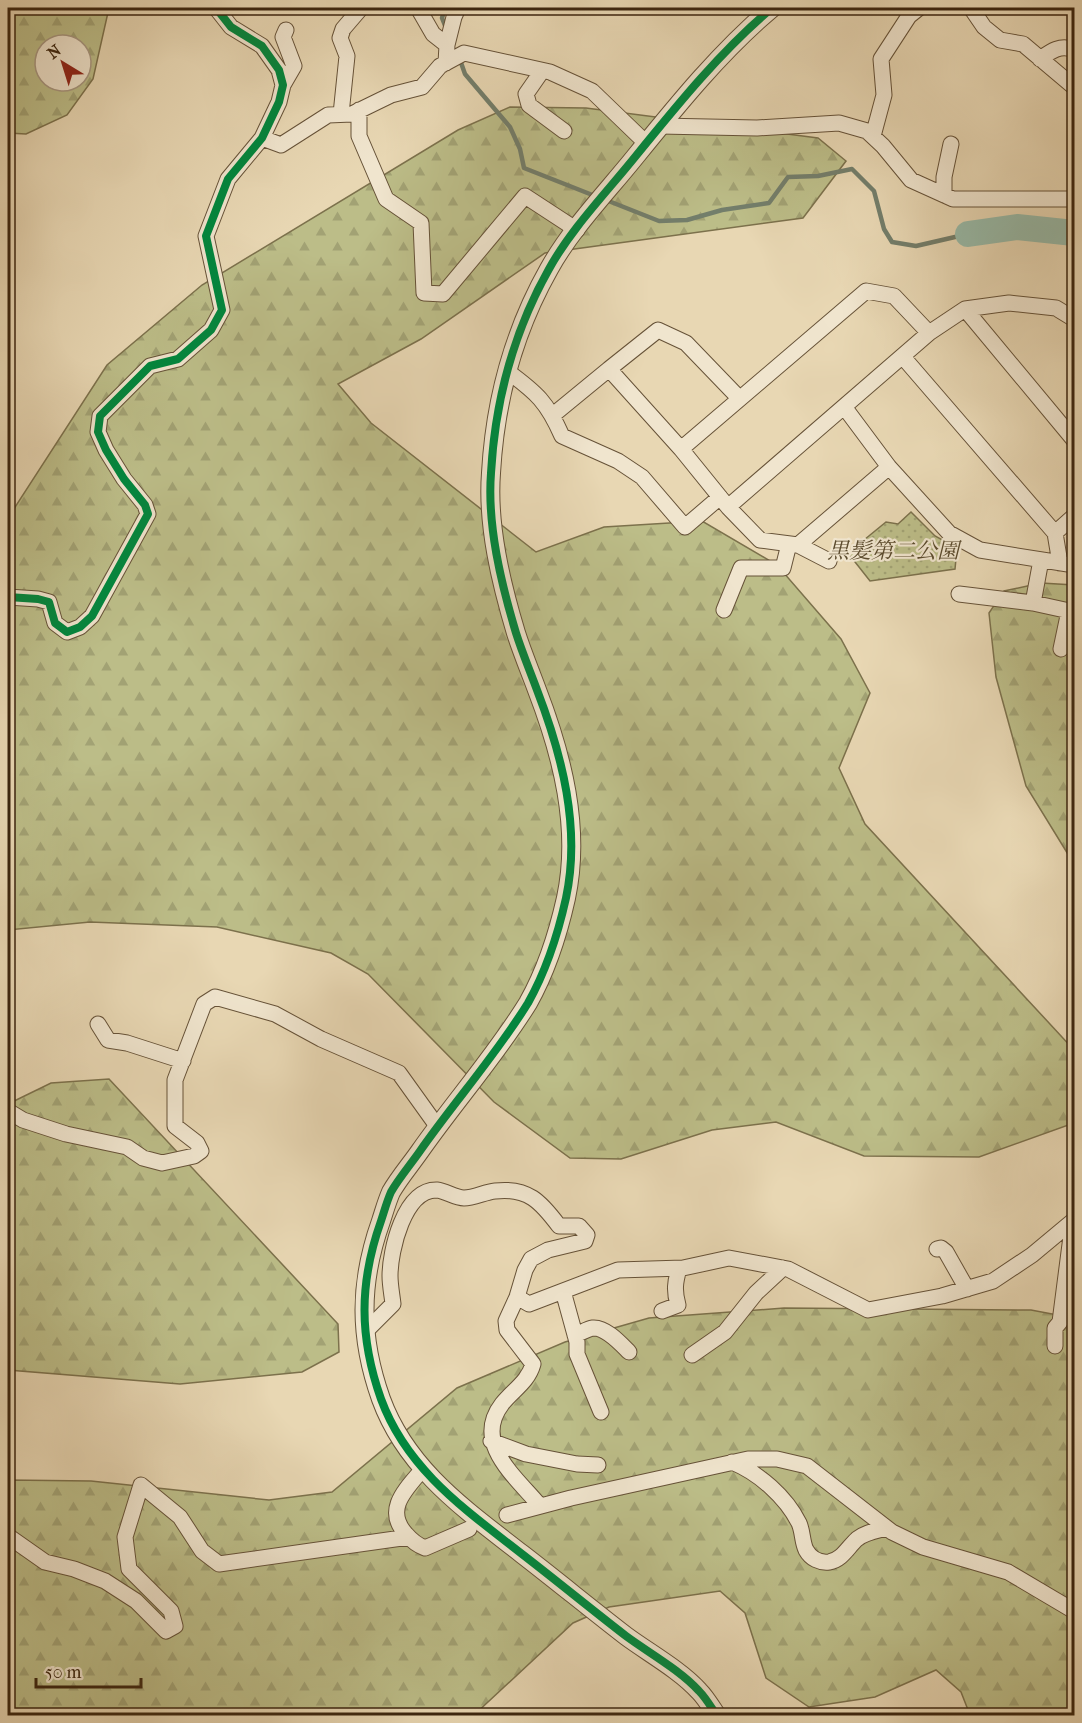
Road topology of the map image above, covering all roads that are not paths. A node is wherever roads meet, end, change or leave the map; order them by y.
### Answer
1 (216, 8) edge
2 (361, 8) edge
3 (418, 8) edge
4 (458, 8) edge
5 (772, 8) edge
6 (919, 8) edge
7 (971, 8) edge
8 (286, 30) dead end
9 (447, 44) junction
10 (1074, 50) edge
11 (1040, 59) junction
12 (448, 62) junction
13 (542, 70) junction
14 (283, 85) junction
15 (1074, 87) edge
16 (359, 110) junction
17 (340, 114) junction
18 (660, 126) junction
19 (564, 131) dead end
20 (873, 136) junction
21 (262, 138) junction
22 (646, 143) junction
23 (951, 144) dead end
24 (944, 195) junction
25 (1074, 199) edge
26 (578, 227) junction
27 (965, 309) junction
28 (1074, 319) edge
29 (929, 333) junction
30 (903, 357) junction
31 (609, 369) junction
32 (507, 371) junction
33 (739, 398) junction
34 (845, 408) junction
35 (553, 415) junction
36 (1074, 440) edge
37 (681, 449) junction
38 (889, 467) junction
39 (724, 502) junction
40 (1074, 516) edge
41 (1055, 533) junction
42 (793, 544) junction
43 (1041, 560) junction
44 (829, 561) dead end
45 (1067, 564) edge
46 (959, 594) dead end
47 (8, 597) edge
48 (1033, 603) junction
49 (724, 610) dead end
50 (1072, 611) edge
51 (1061, 649) dead end
52 (98, 1024) dead end
53 (183, 1061) junction
54 (9, 1111) edge
55 (438, 1126) junction
56 (1074, 1220) edge
57 (937, 1249) dead end
58 (783, 1268) junction
59 (679, 1269) junction
60 (967, 1289) junction
61 (563, 1291) junction
62 (517, 1297) junction
63 (662, 1311) dead end
64 (366, 1331) junction
65 (575, 1335) junction
66 (1055, 1346) dead end
67 (629, 1352) dead end
68 (692, 1355) dead end
69 (601, 1412) dead end
70 (491, 1441) junction
71 (732, 1462) junction
72 (598, 1465) dead end
73 (422, 1470) junction
74 (540, 1506) junction
75 (507, 1515) dead end
76 (887, 1528) junction
77 (469, 1529) dead end
78 (8, 1536) edge
79 (409, 1537) junction
80 (1074, 1611) edge
81 (717, 1716) edge

1 - 14 street
2 - 17 street
3 - 9 street
4 - 9 street
5 - 18 street
6 - 20 street
7 - 11 street
8 - 14 street
9 - 12 street
10 - 11 street
11 - 15 street
12 - 13 street
12 - 16 street
13 - 19 street
13 - 22 street
14 - 21 street
16 - 17 street
16 - 26 street
17 - 21 street
18 - 20 street
18 - 22 street
20 - 24 street
21 - 47 street
22 - 26 street
23 - 24 street
24 - 25 street
26 - 32 street
27 - 28 street
27 - 29 street
27 - 36 street
29 - 30 street
29 - 33 street
30 - 34 street
30 - 41 street
31 - 33 street
31 - 35 street
31 - 37 street
32 - 35 street
32 - 55 street
33 - 37 street
34 - 38 street
34 - 39 street
35 - 39 street
37 - 39 street
38 - 42 street
38 - 43 street
39 - 42 street
40 - 41 street
41 - 45 street
42 - 44 street
42 - 49 street
43 - 45 street
43 - 48 street
46 - 48 street
48 - 50 street
50 - 51 street
52 - 53 street
53 - 54 street
53 - 55 street
55 - 64 street
56 - 60 street
56 - 66 street
57 - 60 street
58 - 59 street
58 - 60 street
58 - 68 street
59 - 61 street
59 - 63 street
61 - 62 street
61 - 65 street
62 - 64 street
62 - 70 street
64 - 73 street
65 - 67 street
65 - 69 street
70 - 72 street
70 - 74 street
71 - 74 street
71 - 76 street
71 - 76 street
73 - 79 street
73 - 81 street
74 - 75 street
76 - 80 street
77 - 79 street
78 - 79 street

